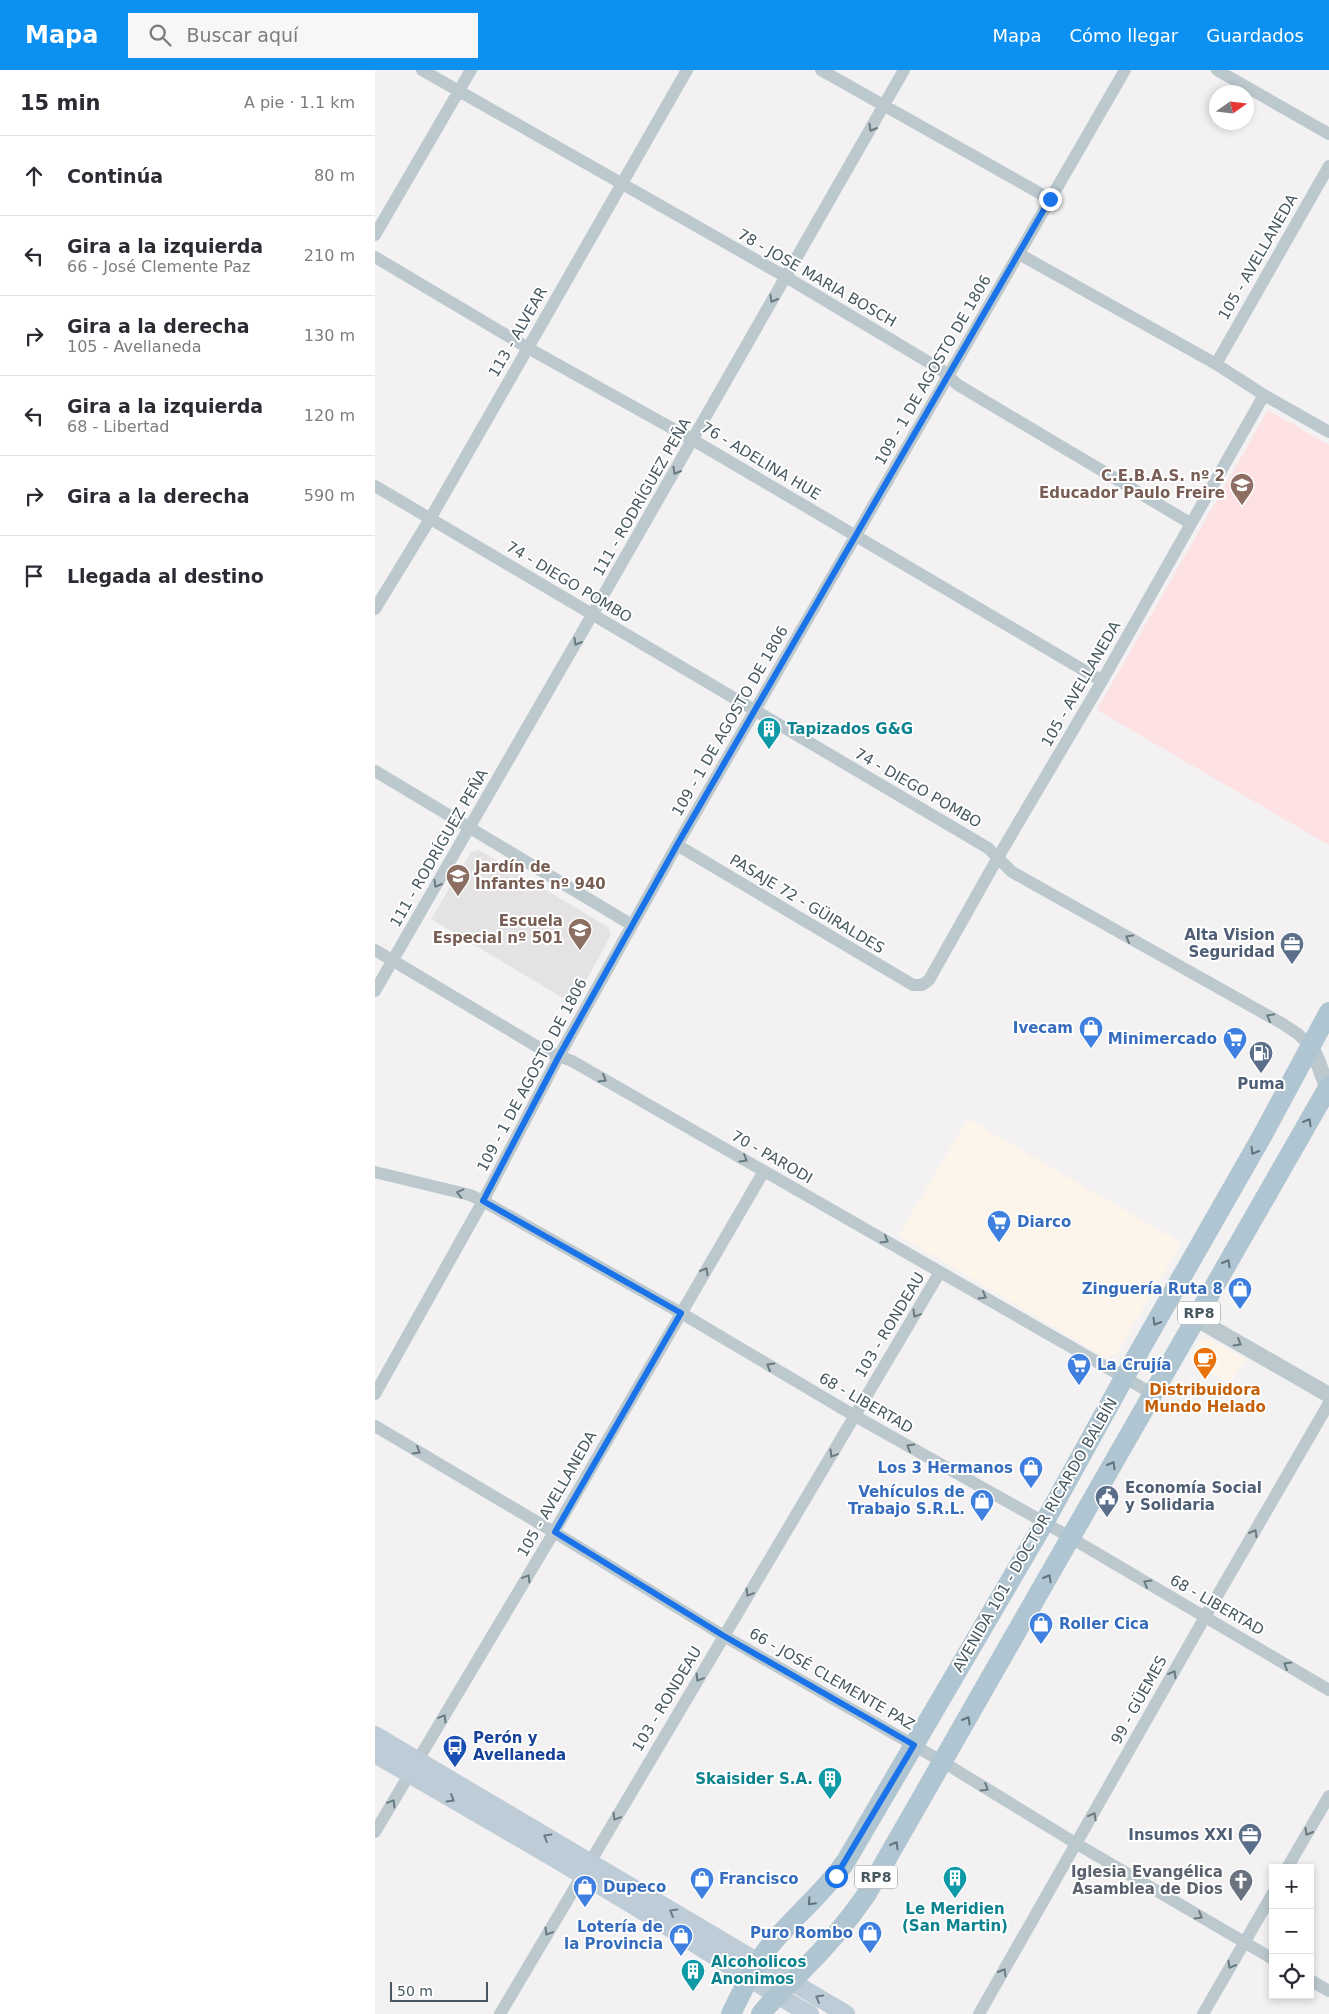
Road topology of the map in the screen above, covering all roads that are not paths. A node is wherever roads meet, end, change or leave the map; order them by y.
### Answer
1 (422, 70) edge
2 (471, 70) edge
3 (687, 70) edge
4 (821, 70) edge
5 (904, 70) edge
6 (1125, 70) edge
7 (1217, 70) edge
8 (459, 91) junction
9 (884, 107) junction
10 (1329, 134) edge
11 (1329, 166) edge
12 (622, 184) junction
13 (1050, 199) junction
14 (375, 235) edge
15 (1019, 254) junction
16 (375, 257) edge
17 (786, 277) junction
18 (528, 348) junction
19 (1216, 364) junction
20 (948, 376) junction
21 (1264, 396) junction
22 (1329, 432) edge
23 (693, 440) junction
24 (375, 486) edge
25 (430, 518) junction
26 (1190, 523) junction
27 (855, 536) junction
28 (375, 609) edge
29 (592, 616) junction
30 (1102, 681) junction
31 (754, 711) junction
32 (375, 771) edge
33 (469, 826) junction
34 (677, 845) junction
35 (997, 858) junction
36 (631, 925) junction
37 (375, 950) edge
38 (393, 960) junction
39 (922, 986) joint
40 (375, 990) edge
41 (1329, 1012) edge
42 (1310, 1046) junction
43 (559, 1056) junction
44 (1329, 1088) edge
45 (764, 1171) junction
46 (375, 1172) edge
47 (483, 1201) junction
48 (941, 1272) junction
49 (681, 1313) junction
50 (1195, 1318) junction
51 (1124, 1378) junction
52 (375, 1394) edge
53 (1153, 1394) junction
54 (1329, 1395) edge
55 (1329, 1404) edge
56 (855, 1416) junction
57 (375, 1426) edge
58 (1044, 1523) junction
59 (555, 1532) junction
60 (1071, 1538) junction
61 (1205, 1618) junction
62 (724, 1636) junction
63 (1329, 1690) edge
64 (375, 1735) edge
65 (914, 1745) junction
66 (375, 1754) edge
67 (943, 1762) junction
68 (413, 1767) junction
69 (1329, 1796) edge
70 (375, 1832) edge
71 (1077, 1844) junction
72 (1289, 1864) edge
73 (586, 1869) junction
74 (1269, 1900) edge
75 (1244, 1942) junction
76 (1269, 1957) edge
77 (753, 1971) junction
78 (792, 1981) junction
79 (1314, 1982) edge
80 (1329, 1991) edge
81 (775, 1996) junction
82 (500, 2014) edge
83 (731, 2014) edge
84 (761, 2014) edge
85 (811, 2014) edge
86 (846, 2014) edge
87 (979, 2014) edge
88 (1203, 2014) edge

1 - 8 street, 78 - JOSE MARIA BOSCH
2 - 8 street
3 - 12 street, 113 - ALVEAR
4 - 9 street
5 - 9 street, 111 - RODRÍGUEZ PEÑA
6 - 13 street, 109 - 1 DE AGOSTO DE 1806
7 - 10 street
8 - 12 street, 78 - JOSE MARIA BOSCH
8 - 14 street
9 - 13 street
9 -> 17 street, 111 - RODRÍGUEZ PEÑA
11 - 19 street, 105 - AVELLANEDA
12 - 17 street, 78 - JOSE MARIA BOSCH
12 - 18 street, 113 - ALVEAR
13 - 15 street, 109 - 1 DE AGOSTO DE 1806
15 - 19 street
15 - 20 street, 109 - 1 DE AGOSTO DE 1806
16 - 18 street, 76 - ADELINA HUE
17 - 20 street, 78 - JOSE MARIA BOSCH
17 -> 23 street, 111 - RODRÍGUEZ PEÑA
18 - 23 street, 76 - ADELINA HUE
18 - 25 street, 113 - ALVEAR
19 - 21 street
20 - 26 street, 78 - JOSE MARIA BOSCH
20 - 27 street, 109 - 1 DE AGOSTO DE 1806
21 - 22 street
21 - 26 street, 105 - AVELLANEDA
23 - 27 street, 76 - ADELINA HUE
23 -> 29 street, 111 - RODRÍGUEZ PEÑA
24 - 25 street, 74 - DIEGO POMBO
25 - 28 street, 113 - ALVEAR
25 - 29 street, 74 - DIEGO POMBO
26 - 30 street, 105 - AVELLANEDA
27 - 30 street, 76 - ADELINA HUE
27 - 31 street, 109 - 1 DE AGOSTO DE 1806
29 - 31 street, 74 - DIEGO POMBO
29 -> 33 street, 111 - RODRÍGUEZ PEÑA
30 - 35 street, 105 - AVELLANEDA
31 - 34 street, 109 - 1 DE AGOSTO DE 1806
31 - 35 street, 74 - DIEGO POMBO
32 - 33 street
33 - 36 street
33 -> 38 street, 111 - RODRÍGUEZ PEÑA
34 - 36 street, 109 - 1 DE AGOSTO DE 1806
34 - 39 street, PASAJE 72 - GÜIRALDES
35 - 39 street, 105 - AVELLANEDA
42 -> 35 street, 74 - DIEGO POMBO
36 - 43 street, 109 - 1 DE AGOSTO DE 1806
37 - 38 street, 70 - PARODI
38 - 40 street, 111 - RODRÍGUEZ PEÑA
38 - 43 street, 70 - PARODI
41 - 42 main road, AVENIDA 101 - DOCTOR RICARDO BALBÍN / RP8
42 - 44 street
42 -> 51 main road, AVENIDA 101 - DOCTOR RICARDO BALBÍN / RP8
43 -> 45 street, 70 - PARODI
43 - 47 street, 109 - 1 DE AGOSTO DE 1806
50 -> 44 main road, RP8
45 -> 48 street, 70 - PARODI
49 -> 45 street, 105 - AVELLANEDA
47 -> 46 street, 68 - LIBERTAD
47 - 49 street, 68 - LIBERTAD
47 - 52 street, 109 - 1 DE AGOSTO DE 1806
48 -> 51 street, 70 - PARODI
48 -> 56 street, 103 - RONDEAU
56 -> 49 street, 68 - LIBERTAD
49 - 59 street, 105 - AVELLANEDA
50 - 53 main road, RP8
50 -> 54 street
51 - 53 street, 70 - PARODI
51 - 58 main road, AVENIDA 101 - DOCTOR RICARDO BALBÍN / RP8
60 -> 53 main road, RP8
61 -> 55 street, 99 - GÜEMES
58 -> 56 street, 68 - LIBERTAD
56 -> 62 street, 103 - RONDEAU
57 -> 59 street, 66 - JOSÉ CLEMENTE PAZ
58 - 60 street, 68 - LIBERTAD
58 - 65 main road, AVENIDA 101 - DOCTOR RICARDO BALBÍN / RP8
59 - 62 street, 66 - JOSÉ CLEMENTE PAZ
68 -> 59 street, 105 - AVELLANEDA
61 -> 60 street, 68 - LIBERTAD
67 -> 60 main road, RP8
63 -> 61 street, 68 - LIBERTAD
71 -> 61 street, 99 - GÜEMES
62 - 65 street, 66 - JOSÉ CLEMENTE PAZ
62 -> 73 street, 103 - RONDEAU
64 - 68 main road
65 - 67 street, 66 - JOSÉ CLEMENTE PAZ
65 -> 77 main road, AVENIDA 101 - DOCTOR RICARDO BALBÍN / RP8
66 - 68 main road
67 -> 71 street, 66 - JOSÉ CLEMENTE PAZ
78 -> 67 main road, RP8
70 -> 68 street, 105 - AVELLANEDA
68 - 73 main road
69 -> 72 street
71 -> 75 street, 66 - JOSÉ CLEMENTE PAZ
87 -> 71 street, 99 - GÜEMES
73 - 77 main road
73 -> 82 street, 103 - RONDEAU
74 - 75 street
75 - 76 street, 66 - JOSÉ CLEMENTE PAZ
75 -> 88 street
77 - 78 main road
77 - 81 main road
77 - 83 main road, AVENIDA 101 - DOCTOR RICARDO BALBÍN / RP8
78 - 81 main road, RP8
86 -> 78 main road
79 - 80 street
81 - 84 main road, RP8
81 - 85 main road

